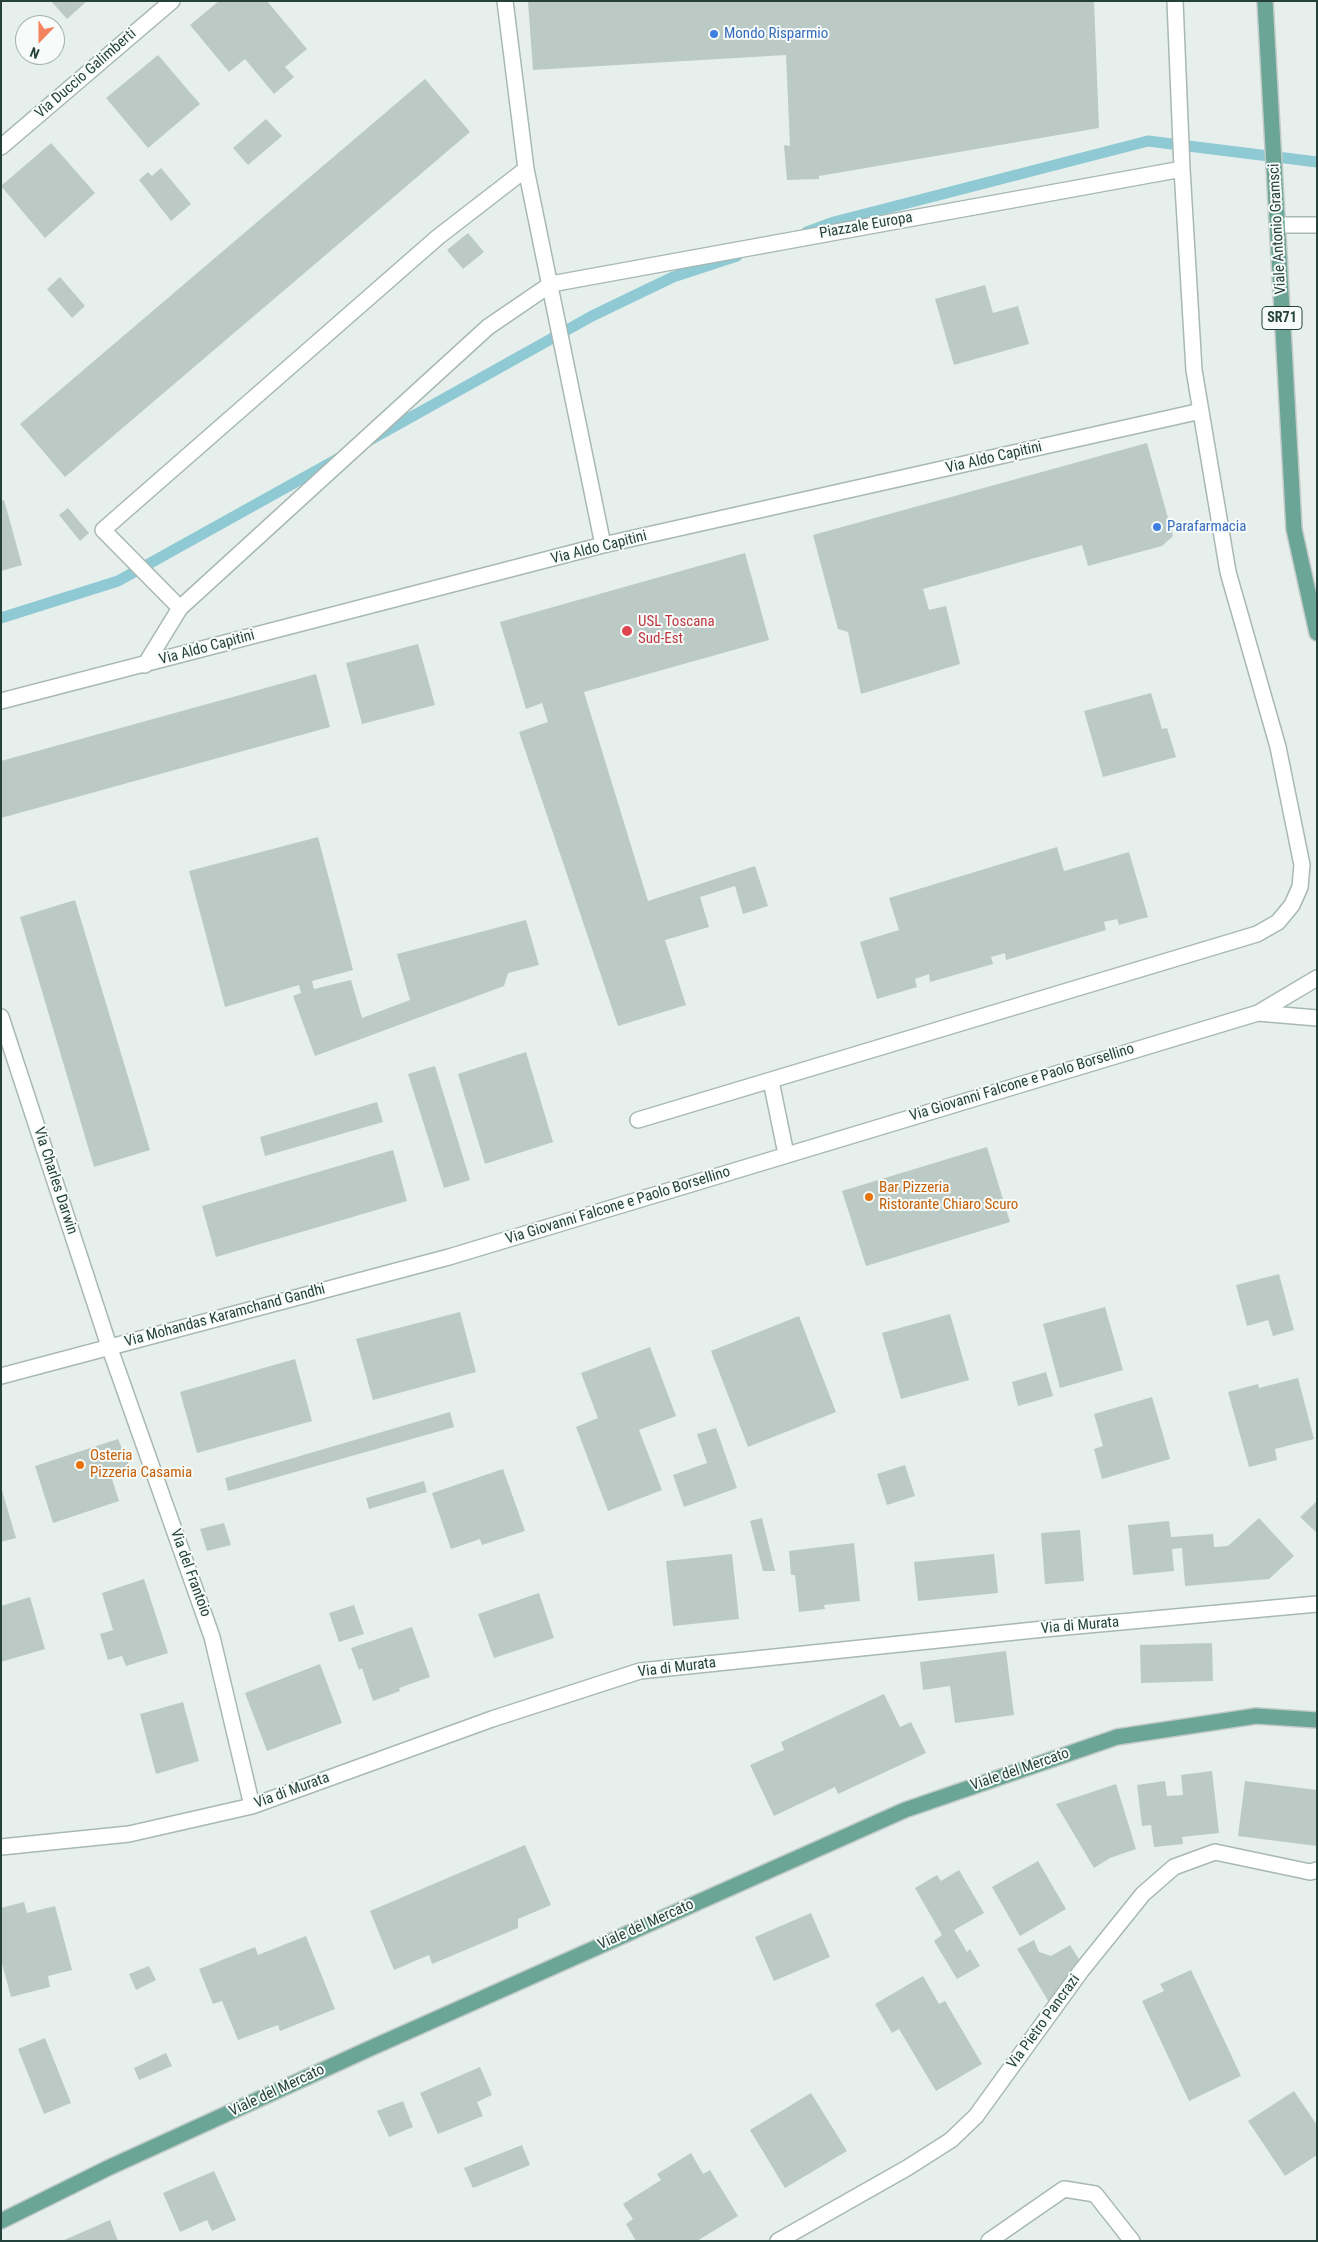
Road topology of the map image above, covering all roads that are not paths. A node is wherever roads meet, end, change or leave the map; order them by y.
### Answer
1 (172, 1) edge
2 (505, 1) edge
3 (1175, 1) edge
4 (1265, 1) edge
5 (1, 147) edge
6 (1182, 168) junction
7 (526, 169) junction
8 (1278, 225) junction
9 (1317, 225) edge
10 (551, 284) junction
11 (1201, 411) junction
12 (603, 545) junction
13 (180, 608) junction
14 (1317, 633) edge
15 (145, 665) junction
16 (1, 701) edge
17 (1317, 978) edge
18 (1258, 1013) junction
19 (1, 1017) edge
20 (1317, 1018) edge
21 (771, 1081) junction
22 (638, 1120) dead end
23 (786, 1154) junction
24 (449, 1257) joint
25 (109, 1346) junction
26 (1, 1376) edge
27 (1317, 1604) edge
28 (1317, 1720) edge
29 (252, 1806) junction
30 (1, 1847) edge
31 (1317, 1870) edge
32 (1, 2221) edge
33 (778, 2241) edge
34 (989, 2241) edge
35 (1132, 2241) edge

1 - 5 street, Via Duccio Galimberti
2 - 7 street
3 - 6 street
4 - 8 main road, Viale Antonio Gramsci / SR71
6 - 10 street, Piazzale Europa
6 - 11 street
7 - 10 street
7 - 13 street
8 - 9 street
8 - 14 main road, Viale Antonio Gramsci / SR71
10 - 12 street
10 - 13 street
11 - 12 street, Via Aldo Capitini
11 - 21 street
12 - 15 street, Via Aldo Capitini
13 - 15 street
15 - 16 street, Via Aldo Capitini
17 - 18 street, Via Giovanni Falcone e Paolo Borsellino
18 - 20 street, Via Giovanni Falcone e Paolo Borsellino
18 - 23 street, Via Giovanni Falcone e Paolo Borsellino
19 - 25 street, Via Charles Darwin
21 - 22 street
21 - 23 street
23 - 24 street, Via Giovanni Falcone e Paolo Borsellino
24 - 25 street, Via Mohandas Karamchand Gandhi
25 - 26 street, Via Mohandas Karamchand Gandhi
25 - 29 street, Via del Frantoio
27 - 29 street, Via di Murata
28 - 32 main road, Viale del Mercato
29 - 30 street, Via di Murata
31 - 33 street, Via Pietro Pancrazi
34 - 35 street

